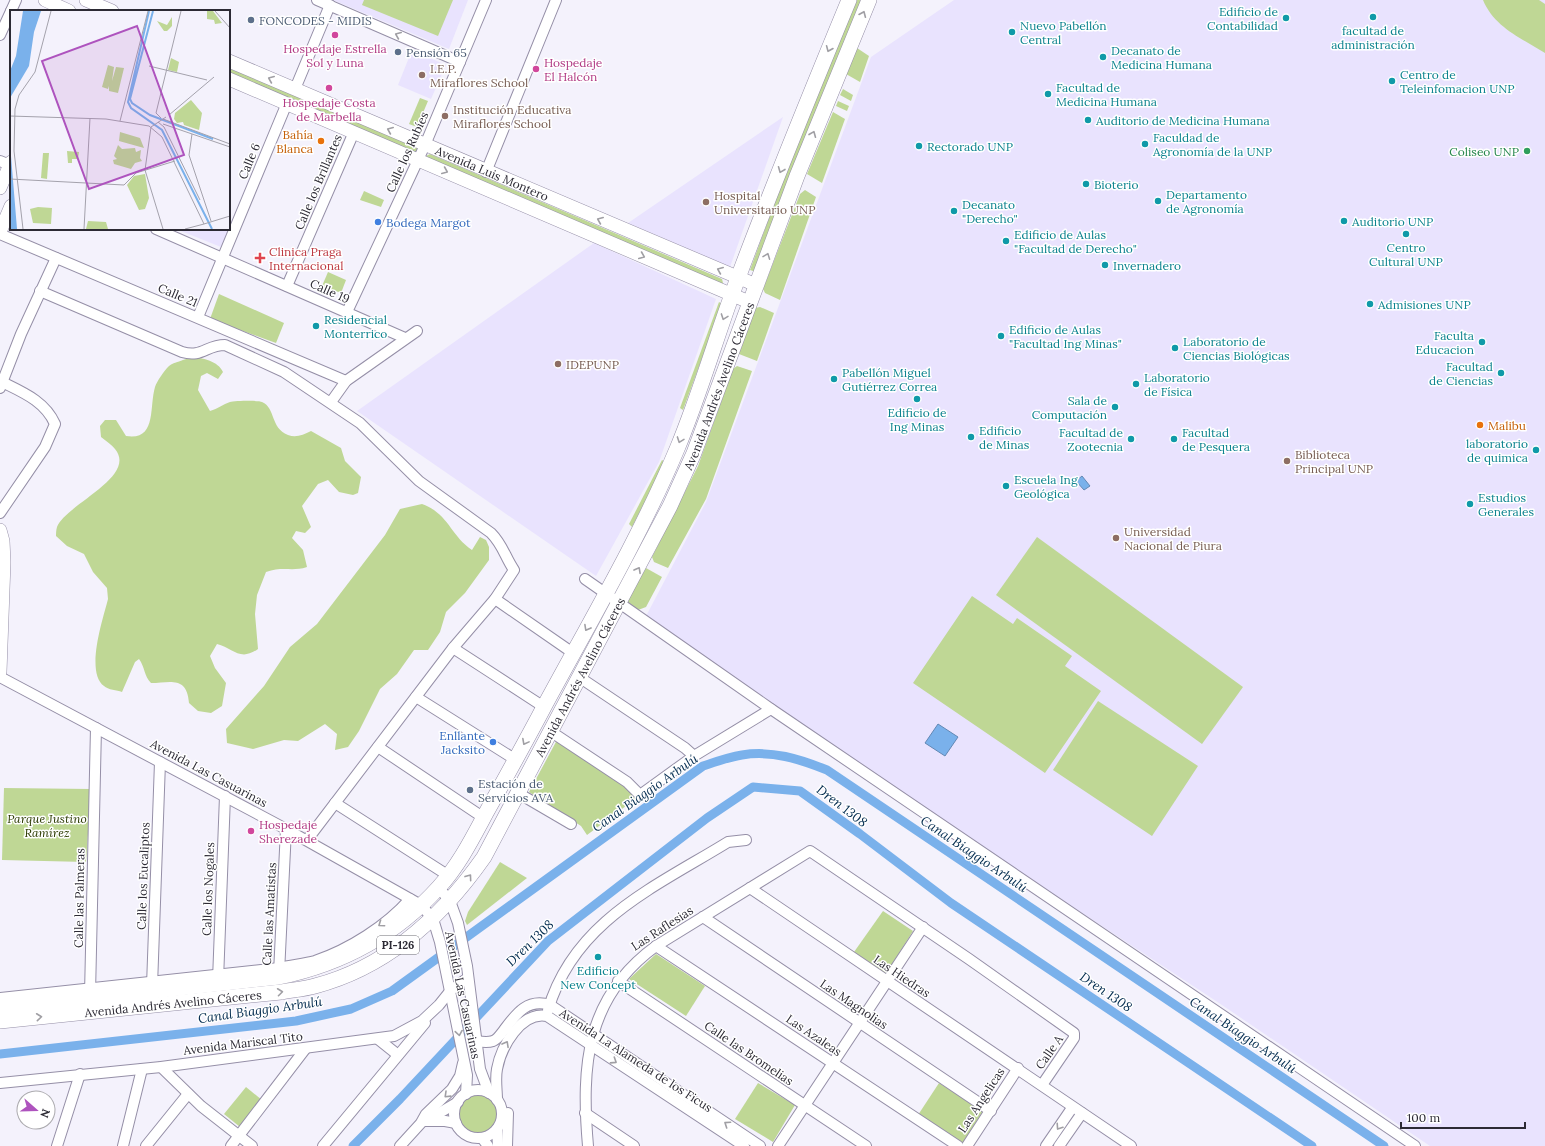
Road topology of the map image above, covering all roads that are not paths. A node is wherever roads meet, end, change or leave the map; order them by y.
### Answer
1 (16, 0) edge
2 (45, 0) edge
3 (83, 0) edge
4 (86, 0) edge
5 (317, 0) edge
6 (486, 0) edge
7 (556, 0) edge
8 (849, 0) edge
9 (869, 0) edge
10 (98, 5) edge
11 (330, 5) junction
12 (11, 10) edge
13 (67, 10) edge
14 (78, 10) edge
15 (110, 10) edge
16 (10, 13) edge
17 (0, 35) edge
18 (230, 61) edge
19 (460, 62) junction
20 (230, 79) edge
21 (295, 89) junction
22 (287, 103) junction
23 (354, 132) junction
24 (425, 145) junction
25 (418, 159) junction
26 (7, 163) edge
27 (486, 172) junction
28 (0, 188) edge
29 (10, 208) edge
30 (158, 230) edge
31 (0, 233) edge
32 (56, 258) junction
33 (223, 258) junction
34 (738, 278) junction
35 (756, 285) junction
36 (288, 286) junction
37 (40, 290) junction
38 (732, 295) junction
39 (749, 302) junction
40 (347, 312) junction
41 (198, 317) junction
42 (417, 331) dead end
43 (405, 338) junction
44 (346, 381) junction
45 (1, 385) edge
46 (331, 402) junction
47 (0, 513) edge
48 (0, 530) edge
49 (585, 579) dead end
50 (606, 594) junction
51 (495, 599) junction
52 (619, 604) junction
53 (453, 648) junction
54 (573, 653) junction
55 (0, 672) edge
56 (0, 677) edge
57 (579, 677) junction
58 (416, 697) junction
59 (544, 707) junction
60 (772, 709) junction
61 (96, 728) junction
62 (550, 731) junction
63 (378, 747) junction
64 (694, 756) junction
65 (516, 760) junction
66 (160, 762) junction
67 (518, 793) junction
68 (225, 796) junction
69 (335, 803) junction
70 (484, 818) junction
71 (571, 824) dead end
72 (286, 829) junction
73 (307, 840) junction
74 (746, 840) dead end
75 (448, 876) junction
76 (439, 888) junction
77 (750, 888) junction
78 (450, 901) junction
79 (416, 902) junction
80 (703, 917) junction
81 (433, 919) junction
82 (923, 927) junction
83 (656, 946) junction
84 (297, 969) junction
85 (279, 972) junction
86 (468, 978) junction
87 (218, 979) junction
88 (618, 981) junction
89 (886, 981) junction
90 (152, 986) junction
91 (301, 989) junction
92 (450, 990) junction
93 (90, 993) junction
94 (0, 998) edge
95 (471, 998) junction
96 (454, 1005) junction
97 (550, 1005) junction
98 (0, 1008) edge
99 (546, 1016) junction
100 (0, 1021) edge
101 (859, 1023) junction
102 (593, 1035) junction
103 (378, 1039) junction
104 (476, 1039) junction
105 (590, 1045) junction
106 (306, 1048) junction
107 (398, 1055) junction
108 (464, 1062) junction
109 (832, 1063) junction
110 (161, 1067) junction
111 (1018, 1068) junction
112 (142, 1069) junction
113 (80, 1074) junction
114 (496, 1081) junction
115 (0, 1083) edge
116 (1042, 1085) junction
117 (188, 1094) junction
118 (466, 1094) junction
119 (493, 1097) junction
120 (458, 1102) junction
121 (804, 1105) junction
122 (1072, 1108) junction
123 (991, 1111) junction
124 (585, 1113) junction
125 (1082, 1113) junction
126 (423, 1122) junction
127 (456, 1123) junction
128 (497, 1129) junction
129 (239, 1136) junction
130 (485, 1142) edge
131 (57, 1146) edge
132 (123, 1146) edge
133 (146, 1146) edge
134 (231, 1146) edge
135 (252, 1146) edge
136 (323, 1146) edge
137 (400, 1146) edge
138 (498, 1146) edge
139 (507, 1146) edge
140 (588, 1146) edge
141 (634, 1146) edge
142 (744, 1146) edge
143 (760, 1146) edge
144 (778, 1146) edge
145 (866, 1146) edge
146 (958, 1146) edge
147 (967, 1146) edge
148 (1046, 1146) edge
149 (1059, 1146) edge
150 (1131, 1146) edge
151 (1415, 1146) edge

1 - 12 street
2 - 13 main road
3 - 14 main road
4 - 10 main road
5 - 11 street
6 - 19 street, Calle los Rubíes
7 - 27 street
8 -> 34 highway, Avenida Andrés Avelino Cáceres
35 -> 9 highway, Avenida Andrés Avelino Cáceres
10 - 15 main road
19 -> 11 street
11 - 21 street
16 - 17 street
21 -> 18 main road, Avenida Luis Montero
19 - 24 street, Calle los Rubíes
20 - 22 main road, Avenida Luis Montero
24 -> 21 main road, Avenida Luis Montero
22 - 23 main road, Avenida Luis Montero
22 - 33 street, Calle 6
23 - 25 main road, Avenida Luis Montero
23 - 36 street, Calle los Brillantes
24 - 25 street, Calle los Rubíes
24 - 27 main road, Avenida Luis Montero
25 -> 38 main road, Avenida Luis Montero
25 - 40 street, Calle los Rubíes
26 - 28 main road
34 -> 27 main road, Avenida Luis Montero
29 - 31 main road
30 - 33 street, Calle 19
31 - 32 street, Calle 21
32 - 37 street
32 - 41 street, Calle 21
33 - 36 street, Calle 19
33 - 41 street, Calle 6
34 - 35 main road, Avenida Luis Montero
34 - 38 highway, Avenida Andrés Avelino Cáceres
35 - 39 highway, Avenida Andrés Avelino Cáceres
36 - 40 street, Calle 19
37 - 45 street
37 - 46 street
38 - 39 main road, Avenida Luis Montero
38 -> 50 highway, Avenida Andrés Avelino Cáceres
52 -> 39 highway, Avenida Andrés Avelino Cáceres
40 - 43 street, Calle 19
41 - 44 street, Calle 21
42 - 43 street
43 - 44 street
44 - 46 street
45 - 47 street
46 - 51 street
48 - 55 main road
49 - 50 street
50 - 52 street
50 -> 54 highway, Avenida Andrés Avelino Cáceres / PI-126
51 - 53 street
51 - 54 street
52 - 57 highway, Avenida Andrés Avelino Cáceres / PI-126
52 - 60 street
53 - 58 street
53 - 59 street
54 - 59 highway, Avenida Andrés Avelino Cáceres / PI-126
56 - 61 street, Avenida Las Casuarinas
57 - 62 highway, Avenida Andrés Avelino Cáceres / PI-126
57 - 64 street
58 - 63 street
58 - 65 street
59 -> 65 highway, Avenida Andrés Avelino Cáceres / PI-126
60 - 64 street
60 - 151 street
61 - 66 street, Avenida Las Casuarinas
61 - 93 street, Calle las Palmeras
62 - 64 street
62 - 67 highway, Avenida Andrés Avelino Cáceres / PI-126
63 - 69 street
63 - 70 street
65 - 70 highway, Avenida Andrés Avelino Cáceres / PI-126
66 - 68 street, Avenida Las Casuarinas
66 - 90 street, Calle los Eucaliptos
67 - 71 street
78 -> 67 highway, Avenida Andrés Avelino Cáceres / PI-126
68 - 72 street, Avenida Las Casuarinas
68 - 87 street, Calle los Nogales
69 - 73 street
69 - 75 street
70 - 75 highway, Avenida Andrés Avelino Cáceres / PI-126
72 - 73 street, Avenida Las Casuarinas
72 - 85 street, Calle las Amatistas
73 - 79 street, Avenida Las Casuarinas
74 - 97 street
75 - 76 highway, Avenida Andrés Avelino Cáceres / PI-126
76 - 78 street, Avenida Las Casuarinas
76 - 79 highway, Avenida Andrés Avelino Cáceres / PI-126
77 - 80 street, Las Raflesias
77 - 82 street, Las Raflesias
77 - 89 street, Las Hiedras
78 - 81 highway, Avenida Andrés Avelino Cáceres / PI-126
78 - 86 street, Avenida Las Casuarinas
79 - 81 street, Avenida Las Casuarinas
79 -> 84 highway, Avenida Andrés Avelino Cáceres / PI-126
80 - 83 street, Las Raflesias
80 - 101 street, Las Magnolias
81 - 91 highway, Avenida Andrés Avelino Cáceres / PI-126
81 - 92 street, Avenida Las Casuarinas
82 - 89 street
82 - 116 street, Calle A
83 - 88 street, Las Raflesias
83 - 109 street, Las Azaleas
84 - 85 highway, Avenida Andrés Avelino Cáceres / PI-126
84 - 91 highway
85 - 87 highway, Avenida Andrés Avelino Cáceres / PI-126
86 - 92 street, Avenida Mariscal Tito
86 - 95 street, Avenida Las Casuarinas
87 - 90 highway, Avenida Andrés Avelino Cáceres / PI-126
88 - 102 street, Las Raflesias
88 - 121 street, Calle las Bromelias
89 - 101 street
89 - 111 street, Las Hiedras
90 - 93 highway, Avenida Andrés Avelino Cáceres / PI-126
100 -> 91 highway, Avenida Andrés Avelino Cáceres / PI-126
92 - 96 street, Avenida Las Casuarinas
92 - 103 street, Avenida Mariscal Tito
93 - 94 street, Avenida Andrés Avelino Cáceres
93 - 98 highway, Avenida Andrés Avelino Cáceres / PI-126
95 - 96 street
95 - 104 street, Avenida Las Casuarinas
96 - 107 street
96 -> 108 street, Avenida Las Casuarinas
97 - 99 street
97 - 102 street, Avenida La Alameda de los Ficus
97 - 104 street, Avenida La Alameda de los Ficus
99 - 105 street, Avenida La Alameda de los Ficus
114 -> 99 street, Avenida La Alameda de los Ficus
101 - 109 street
101 - 123 street, Las Magnolias
102 - 105 street, Las Raflesias
143 -> 102 street, Avenida La Alameda de los Ficus
103 - 106 street, Avenida Mariscal Tito
103 - 107 street
104 - 119 street, Avenida Las Casuarinas
105 - 124 street, Las Raflesias
105 -> 142 street, Avenida La Alameda de los Ficus
106 - 110 street, Avenida Mariscal Tito
106 - 129 street
107 - 136 street
108 - 118 street, Avenida Las Casuarinas
108 -> 126 street
109 - 121 street
109 - 146 street, Las Azaleas
110 - 112 street, Avenida Mariscal Tito
110 - 117 street
111 - 116 street, Las Hiedras
111 - 123 street, Las Angelicas
112 - 113 street, Avenida Mariscal Tito
112 - 132 street
113 - 115 street, Avenida Mariscal Tito
113 - 131 street
114 - 119 street, Avenida La Alameda de los Ficus
114 - 139 street
116 - 122 street, Las Hiedras
117 - 129 street
117 - 133 street
118 - 119 street
118 - 120 street
119 - 128 street
120 - 126 street
120 - 127 street
121 - 144 street
121 - 145 street, Calle las Bromelias
122 - 125 street, Las Hiedras
122 -> 148 street
123 - 147 street, Las Angelicas
124 - 140 street, Las Raflesias
124 - 141 street
125 - 149 street
125 - 150 street, Las Hiedras
126 - 127 street
126 - 137 street
127 - 130 street
128 - 130 street
128 - 138 street
129 - 134 street
129 - 135 street

